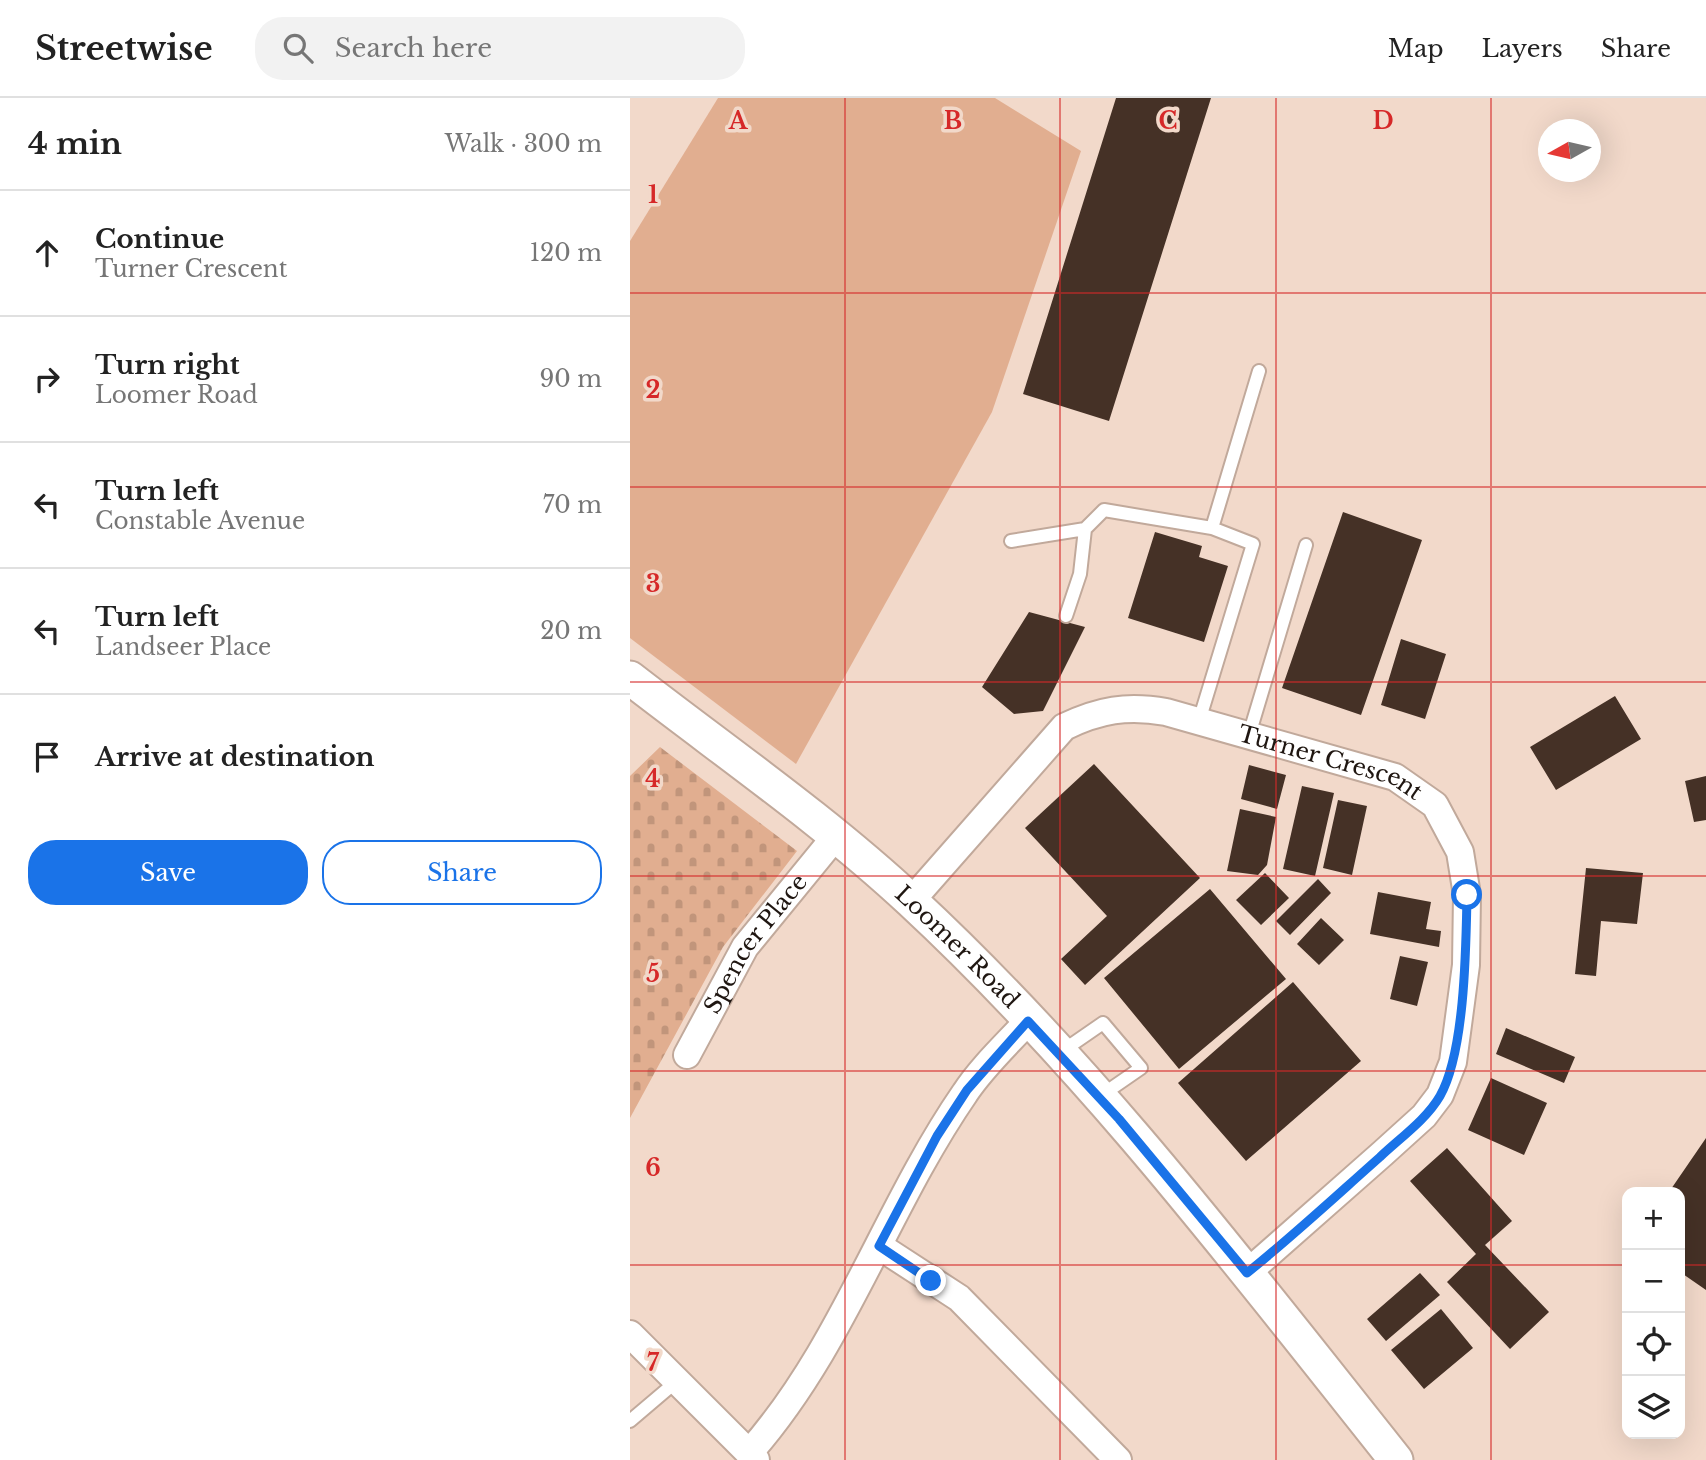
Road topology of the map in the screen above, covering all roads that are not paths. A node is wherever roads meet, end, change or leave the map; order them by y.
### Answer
1 (1259, 371) dead end
2 (1212, 528) junction
3 (1084, 529) junction
4 (1010, 541) dead end
5 (1306, 545) dead end
6 (1066, 616) dead end
7 (630, 678) edge
8 (1199, 721) junction
9 (1249, 735) junction
10 (835, 837) junction
11 (911, 901) junction
12 (1028, 1021) junction
13 (1059, 1053) junction
14 (687, 1055) dead end
15 (1099, 1097) junction
16 (879, 1246) junction
17 (1247, 1273) junction
18 (630, 1334) edge
19 (677, 1381) junction
20 (630, 1422) edge
21 (752, 1457) edge
22 (1118, 1460) edge
23 (1396, 1460) edge

1 - 2 lane
2 - 3 lane
2 - 8 lane
3 - 4 lane
3 - 6 lane
5 - 9 lane
7 - 10 street, Loomer Road
8 - 9 street, Turner Crescent
8 - 11 street, Turner Crescent
9 - 17 street, Turner Crescent
10 - 11 street, Loomer Road
10 - 14 street, Spencer Place
11 - 12 street, Loomer Road
12 - 13 street, Loomer Road
12 - 16 street
13 - 15 street, Loomer Road
13 - 15 lane
15 - 17 street, Loomer Road
16 - 21 street
16 - 22 street
17 - 23 street, Loomer Road
18 - 19 street
19 - 20 lane
19 - 21 street

